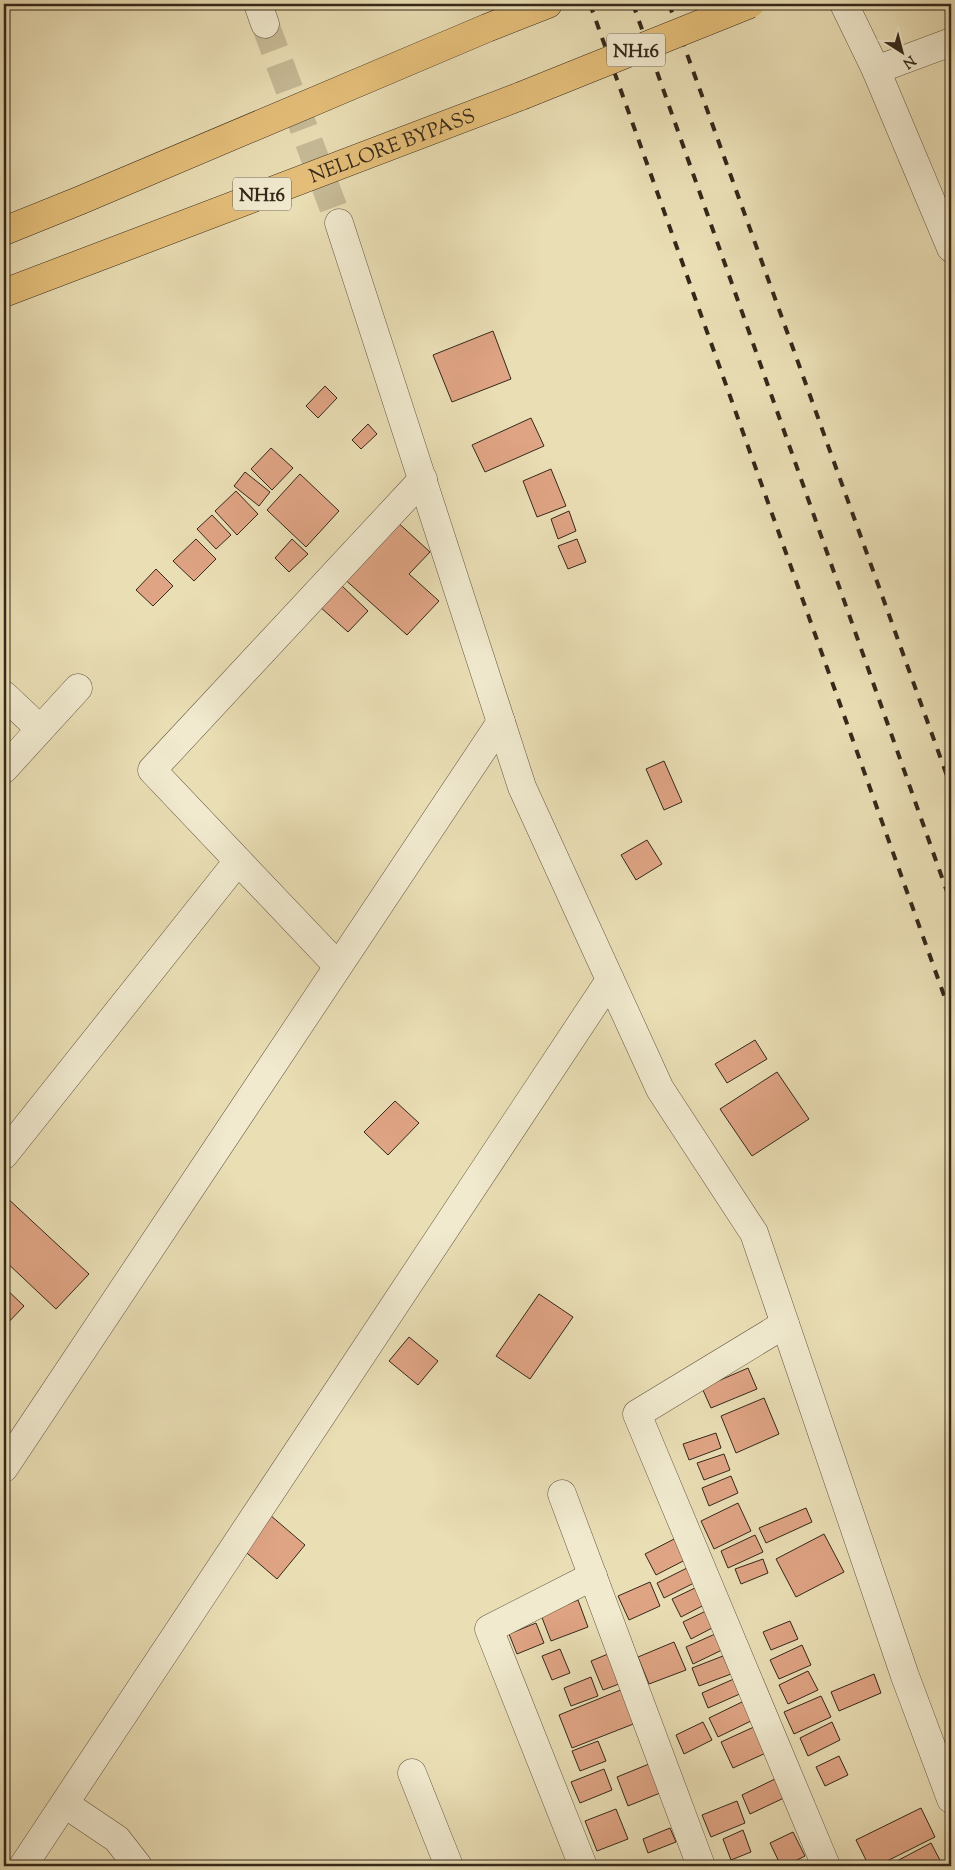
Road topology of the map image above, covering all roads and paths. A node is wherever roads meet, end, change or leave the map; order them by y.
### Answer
1 (548, 4) edge
2 (750, 4) edge
3 (844, 4) edge
4 (951, 42) edge
5 (876, 70) junction
6 (339, 223) tunnel mouth
7 (4, 231) edge
8 (951, 248) edge
9 (4, 293) edge
10 (423, 478) junction
11 (78, 688) dead end
12 (4, 695) edge
13 (501, 722) junction
14 (40, 730) junction
15 (4, 769) edge
16 (238, 861) junction
17 (338, 966) junction
18 (610, 980) junction
19 (4, 1155) edge
20 (785, 1324) junction
21 (4, 1468) edge
22 (562, 1494) dead end
23 (593, 1576) junction
24 (412, 1773) dead end
25 (951, 1799) edge
26 (65, 1804) junction
27 (23, 1866) edge
28 (138, 1866) edge
29 (449, 1866) edge
30 (583, 1866) edge
31 (701, 1866) edge
32 (826, 1866) edge

1 - 7 highway
2 - 9 highway, NELLORE BYPASS / NH16, bridge
3 - 5 street
4 - 5 street
5 - 8 street
6 - 10 street
10 - 13 street
10 - 16 street
11 - 14 street
12 - 14 street
13 - 17 street
13 - 18 street
14 - 15 street
16 - 17 street
16 - 19 street
17 - 21 street
18 - 20 street
18 - 26 street
20 - 25 street
20 - 32 street
22 - 23 street
23 - 30 street
23 - 31 street
24 - 29 street
26 - 27 street
26 - 28 street

